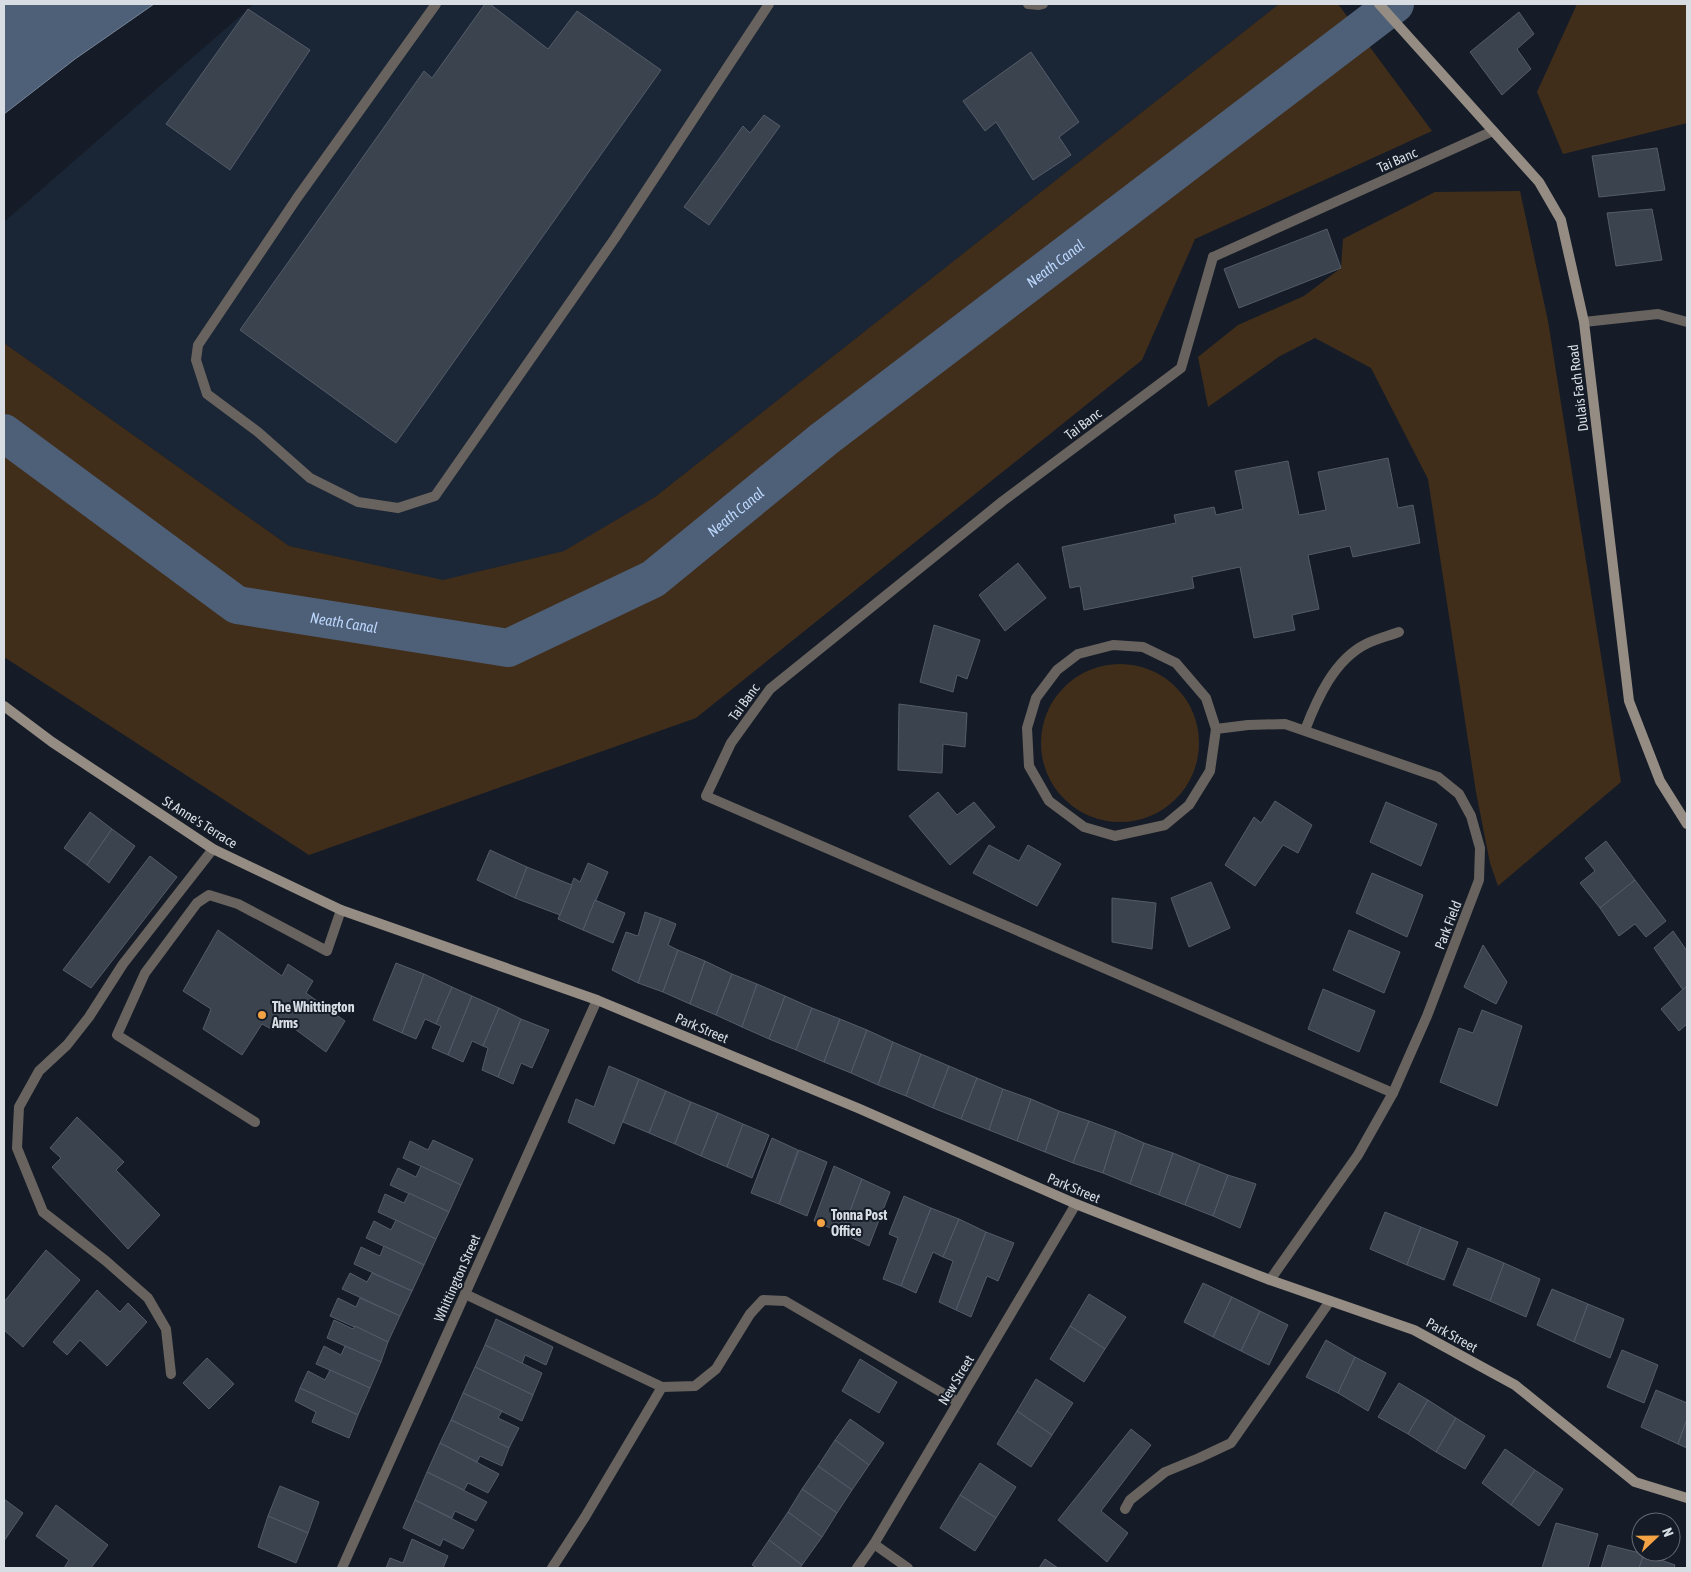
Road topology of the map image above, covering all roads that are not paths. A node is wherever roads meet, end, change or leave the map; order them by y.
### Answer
1 (436, 4) edge
2 (769, 4) edge
3 (1028, 4) edge
4 (1043, 4) edge
5 (1379, 4) edge
6 (1494, 131) junction
7 (1584, 322) junction
8 (1687, 322) edge
9 (1399, 632) dead end
10 (4, 706) edge
11 (1216, 729) junction
12 (1306, 730) junction
13 (1687, 824) edge
14 (213, 850) junction
15 (341, 910) junction
16 (428, 939) joint
17 (597, 1000) junction
18 (1393, 1093) junction
19 (255, 1122) dead end
20 (1076, 1204) junction
21 (1270, 1280) junction
22 (465, 1294) junction
23 (1330, 1301) junction
24 (172, 1374) dead end
25 (662, 1387) junction
26 (958, 1402) junction
27 (1687, 1498) edge
28 (1125, 1509) dead end
29 (874, 1544) junction
30 (342, 1568) edge
31 (552, 1568) edge
32 (857, 1568) edge
33 (908, 1568) edge

1 - 2 street
3 - 4 street
5 - 6 main road, Dulais Fach Road
6 - 7 main road, Dulais Fach Road
6 - 18 street, Tai Banc
7 - 8 street
7 - 13 main road, Dulais Fach Road
9 - 12 street
10 - 14 main road, St Anne's Terrace
11 - 11 street
11 - 12 street, Park Field
12 - 18 street, Park Field
14 - 15 main road, St Anne's Terrace
14 - 24 street
15 - 16 main road, St Anne's Terrace
15 - 19 street
16 - 17 main road, Park Street
17 - 20 main road, Park Street
17 - 22 street, Whittington Street
18 - 21 street, Park Field
20 - 21 main road, Park Street
20 - 26 street, New Street
21 - 23 main road, Park Street
22 - 25 street
22 - 30 street, Whittington Street
23 - 27 main road, Park Street
23 - 28 street
25 - 26 street
25 - 31 street
26 - 29 street, New Street
29 - 32 street, New Street
29 - 33 street

